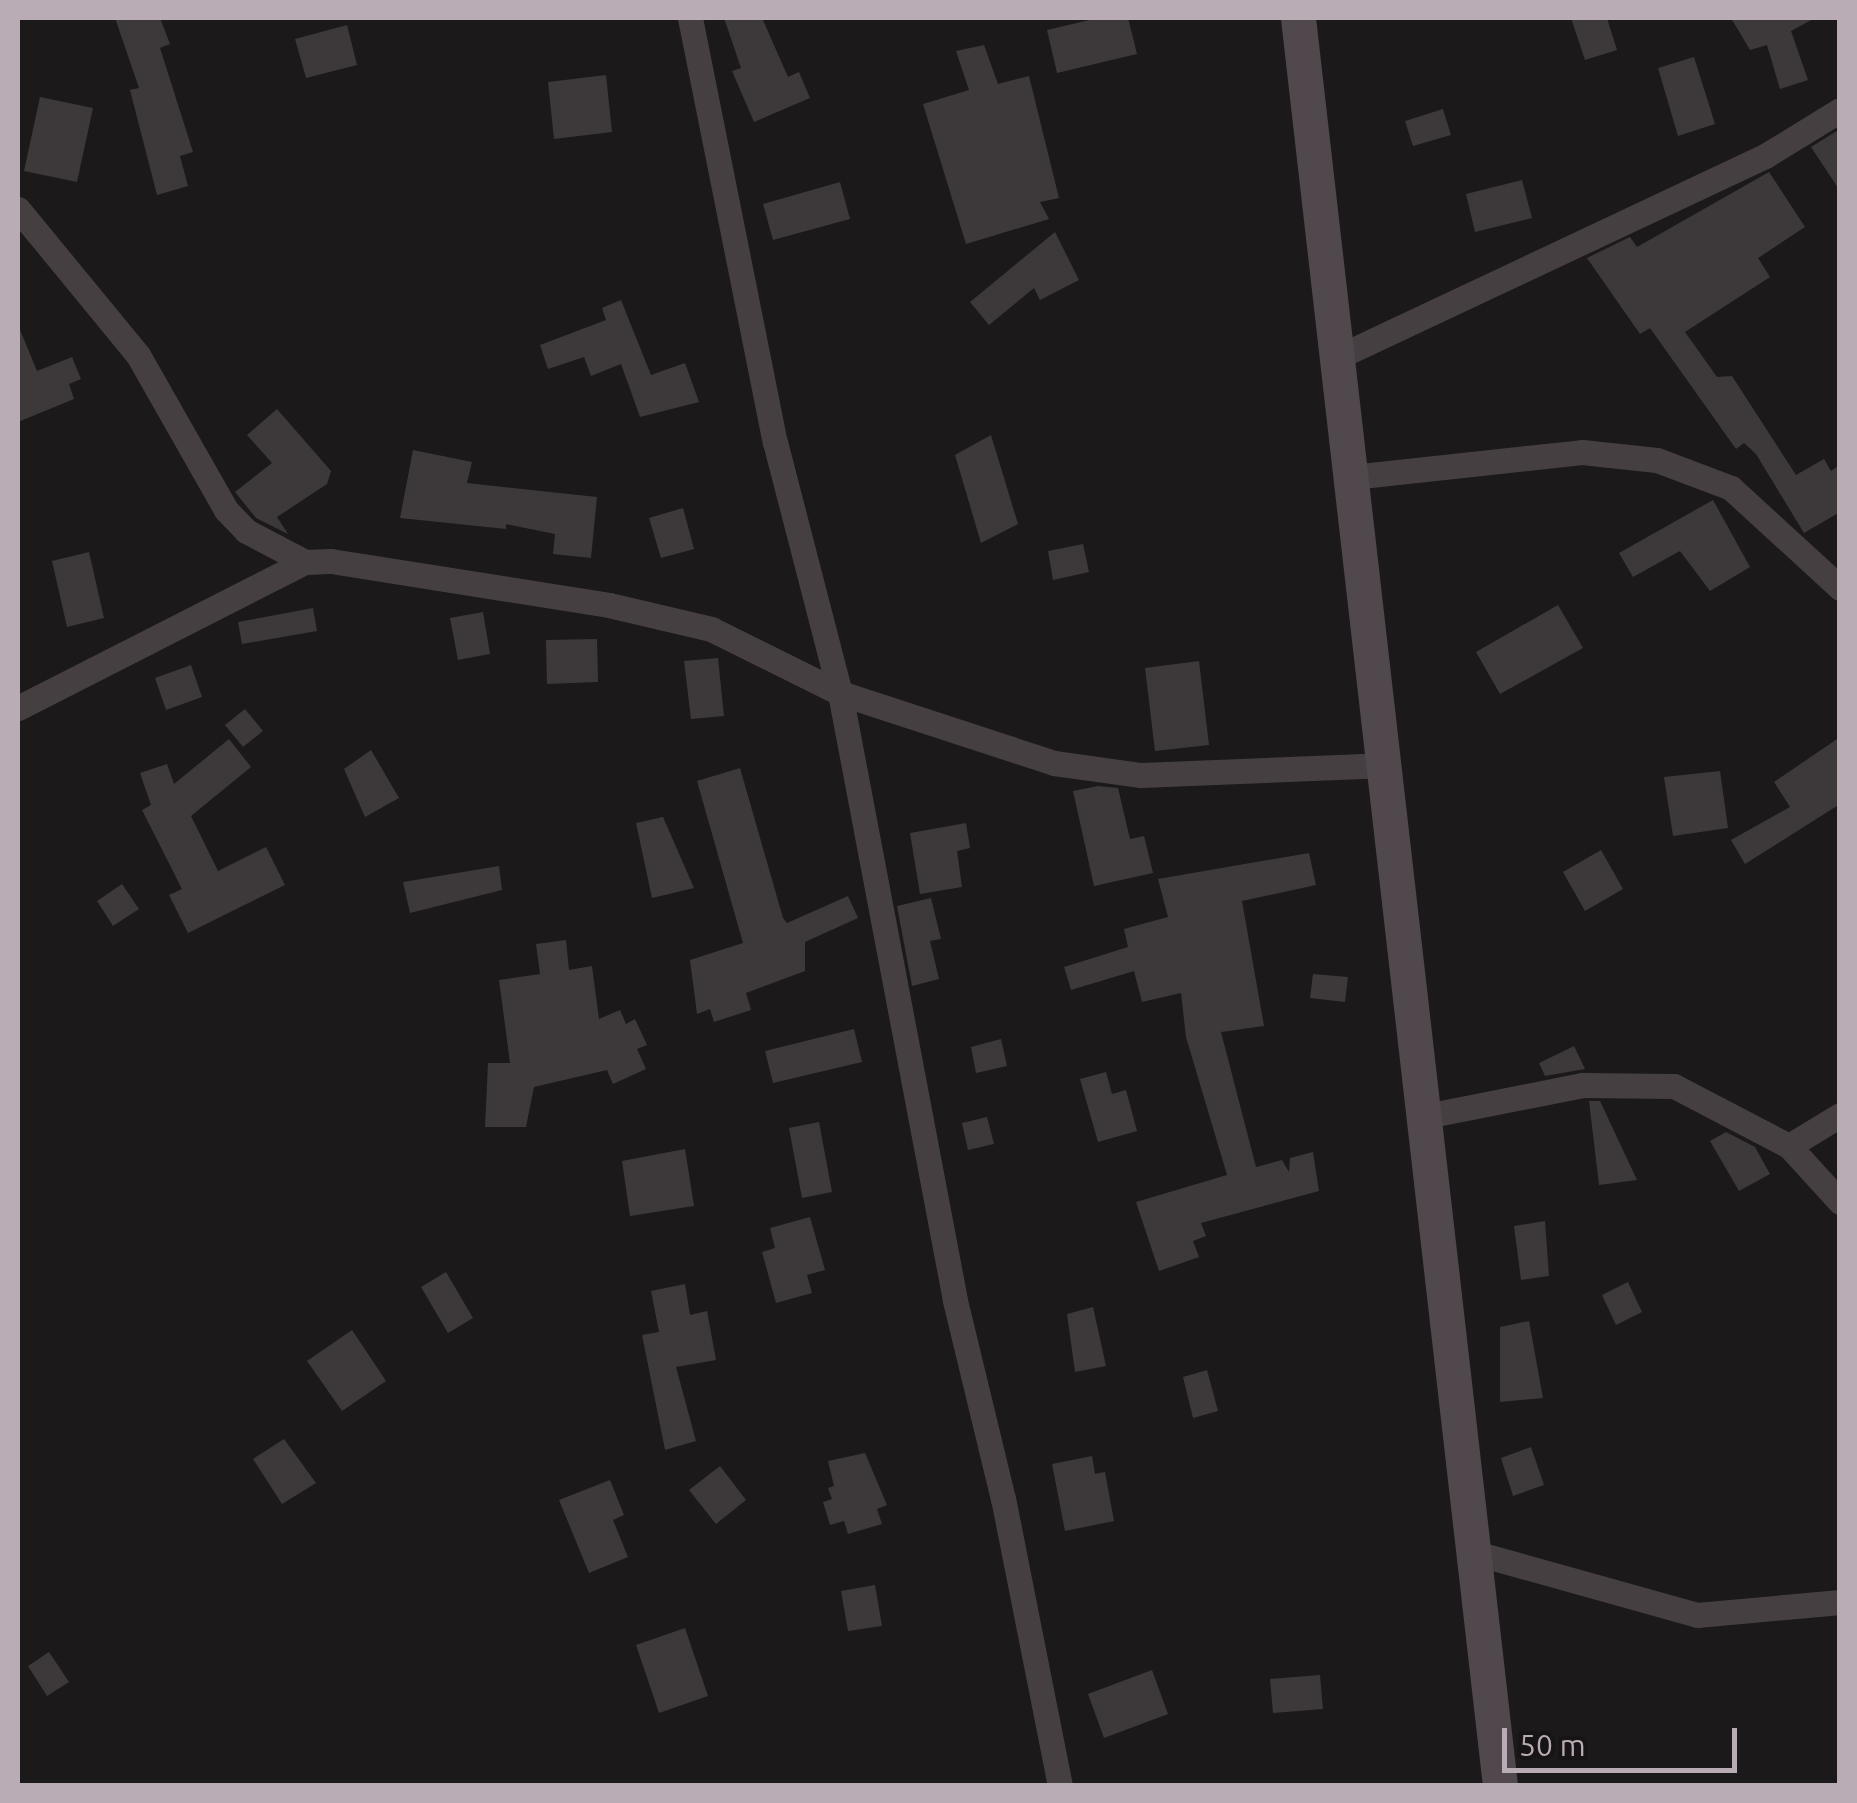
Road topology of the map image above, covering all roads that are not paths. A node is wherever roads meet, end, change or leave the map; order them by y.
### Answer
1 (690, 18) edge
2 (1298, 18) edge
3 (1840, 110) edge
4 (18, 209) edge
5 (1340, 356) junction
6 (1352, 477) junction
7 (305, 562) junction
8 (1835, 574) edge
9 (840, 693) junction
10 (18, 708) edge
11 (1388, 766) junction
12 (1426, 1116) junction
13 (1840, 1116) edge
14 (1790, 1146) junction
15 (1840, 1202) edge
16 (1472, 1552) junction
17 (1840, 1602) edge
18 (1060, 1786) edge
19 (1500, 1786) edge

1 - 9 street
2 - 5 main road
3 - 5 street
4 - 7 street
5 - 6 main road
6 - 8 street
6 - 11 main road
7 - 9 street
7 - 10 street
9 - 11 street
9 - 18 street
11 - 12 main road
12 - 14 street
12 - 16 main road
13 - 14 street
14 - 15 street
16 - 17 street
16 - 19 main road

